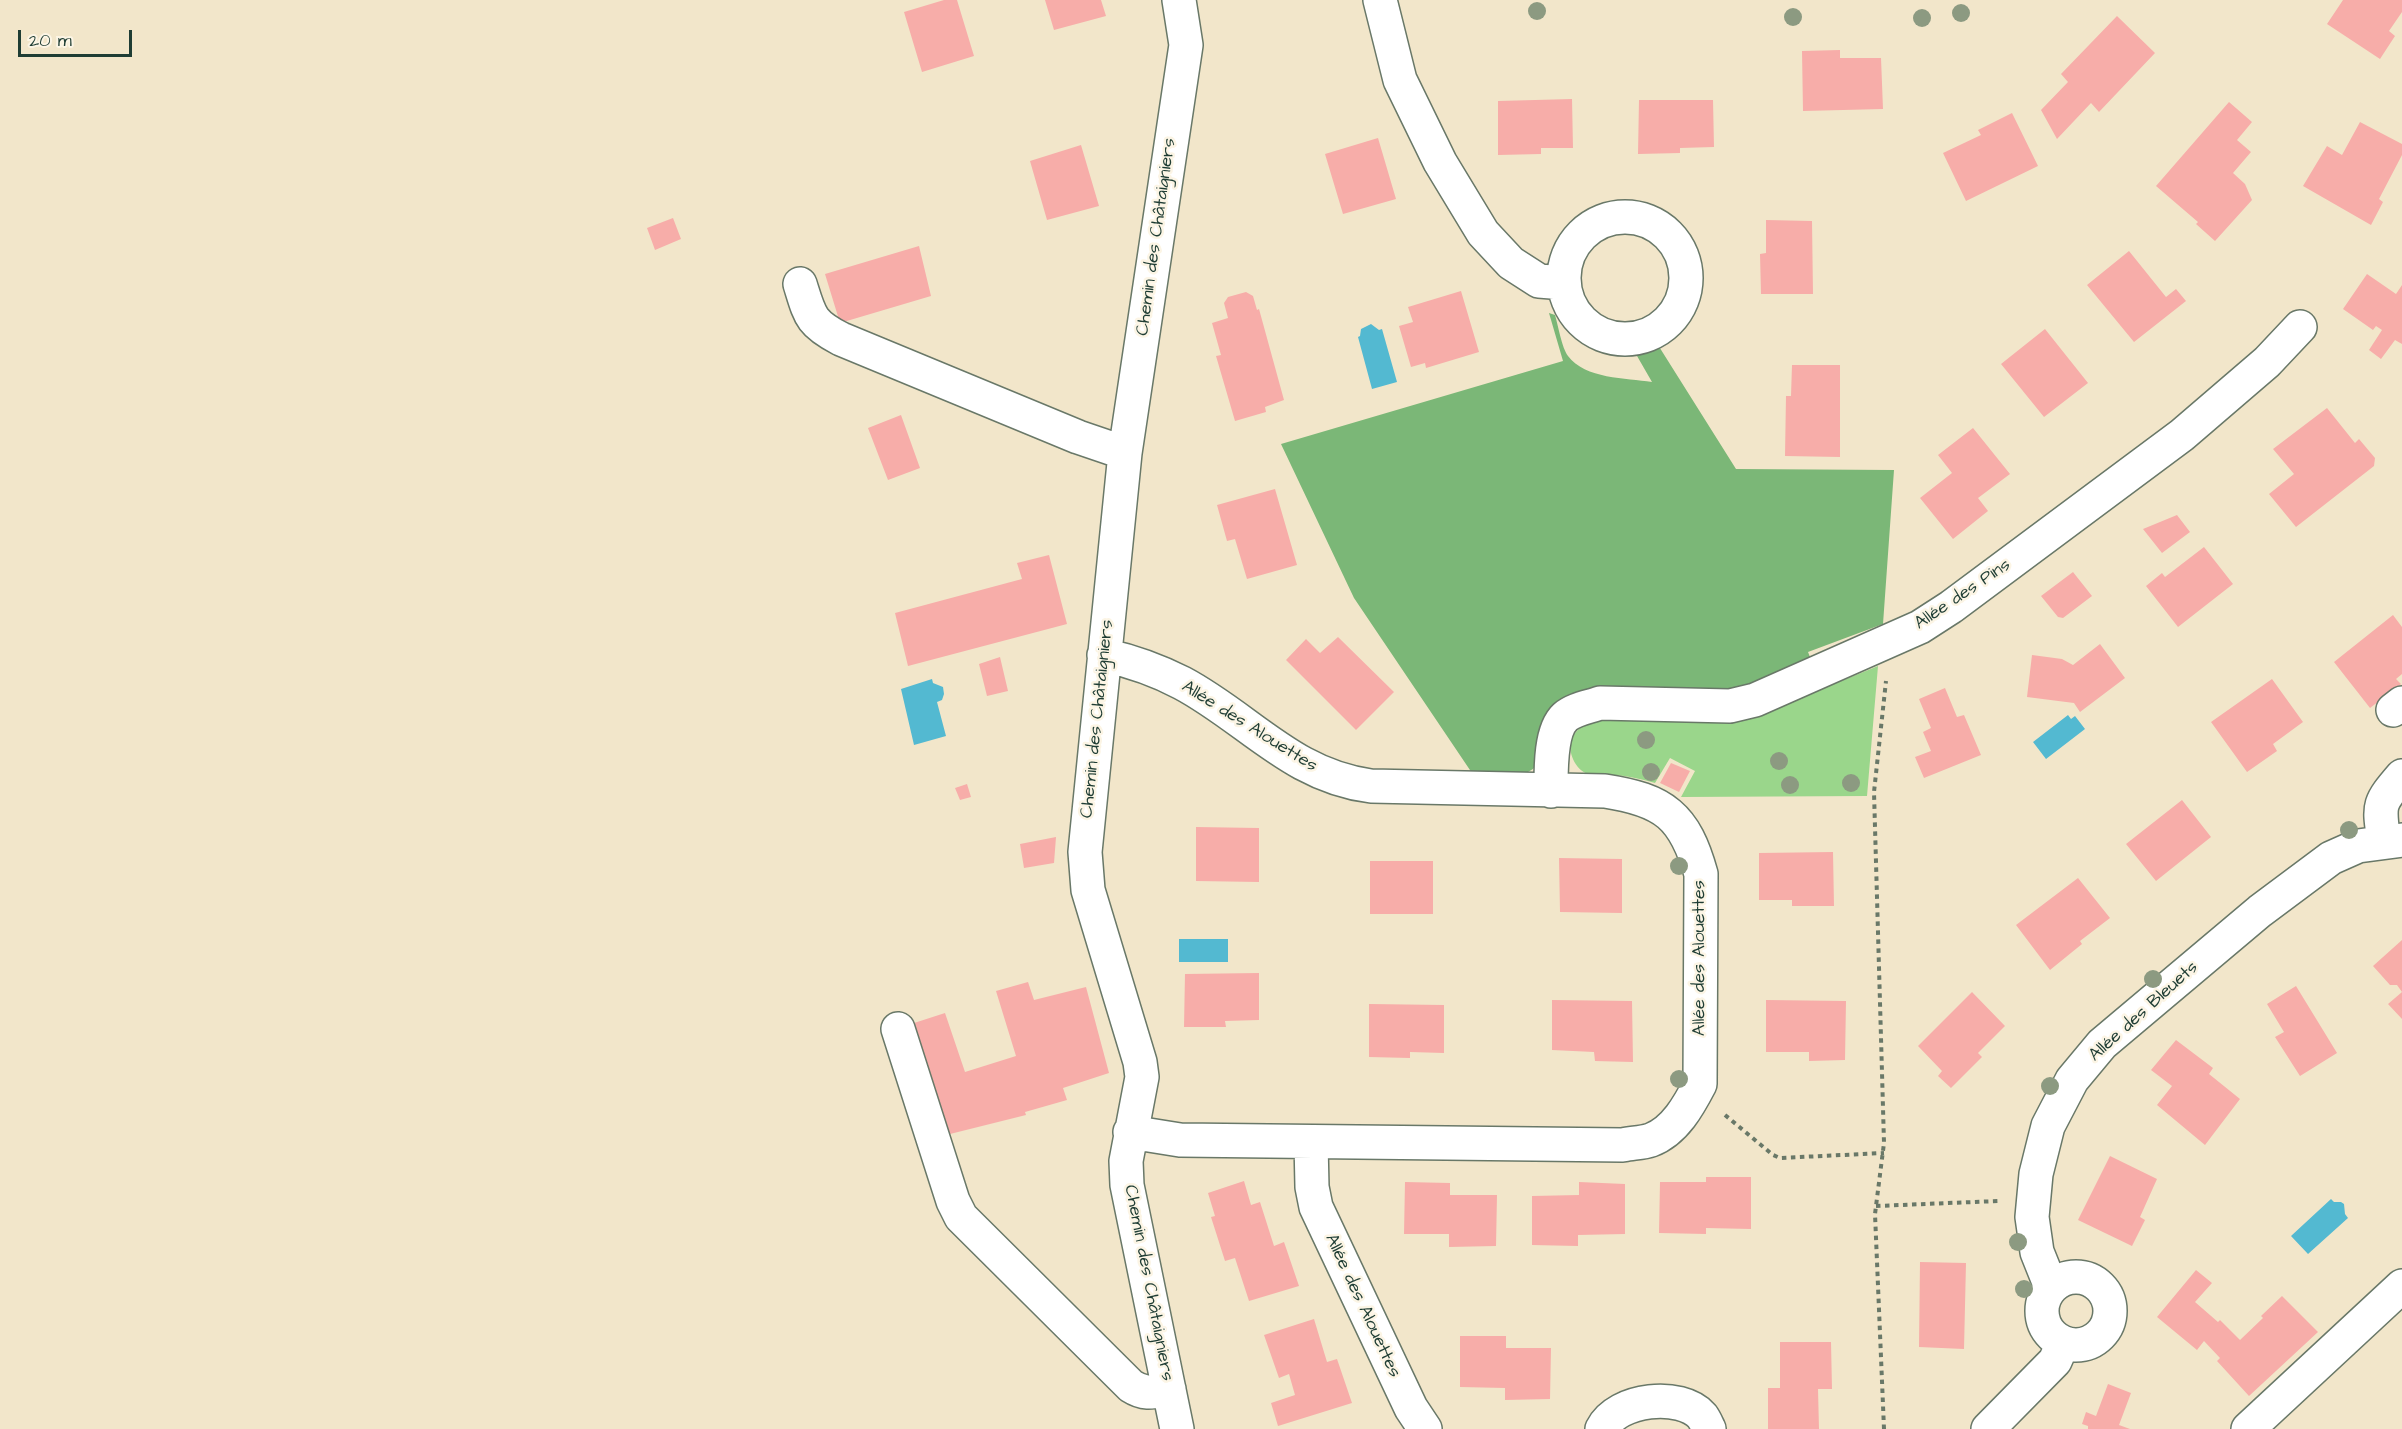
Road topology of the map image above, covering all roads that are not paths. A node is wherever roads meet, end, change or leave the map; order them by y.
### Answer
1 (1179, 0) edge
2 (1380, 0) edge
3 (1564, 283) dead end
4 (800, 285) dead end
5 (2300, 327) dead end
6 (1125, 453) junction
7 (1104, 655) junction
8 (2402, 776) edge
9 (1551, 791) junction
10 (2393, 841) edge
11 (898, 1029) dead end
12 (1130, 1132) junction
13 (1311, 1142) junction
14 (2402, 1286) edge
15 (2052, 1287) junction
16 (2062, 1344) junction
17 (1168, 1389) junction
18 (1177, 1429) edge
19 (1425, 1429) edge
20 (1602, 1429) edge
21 (1709, 1429) edge
22 (1988, 1429) edge
23 (2248, 1429) edge

1 - 6 street, Chemin des Châtaigniers
2 - 3 street
4 - 6 street
5 - 9 street, Allée des Pins
6 - 7 street, Chemin des Châtaigniers
7 - 9 street, Allée des Alouettes
7 - 12 street, Chemin des Châtaigniers
8 - 10 street
9 - 13 street, Allée des Alouettes
10 - 15 street, Allée des Bleuets
11 - 17 street
12 - 13 street, Allée des Alouettes
12 - 17 street, Chemin des Châtaigniers
13 - 19 street, Allée des Alouettes
14 - 23 street
15 - 16 street
15 - 16 street
16 - 22 street
17 - 18 street, Chemin des Châtaigniers
20 - 21 street

